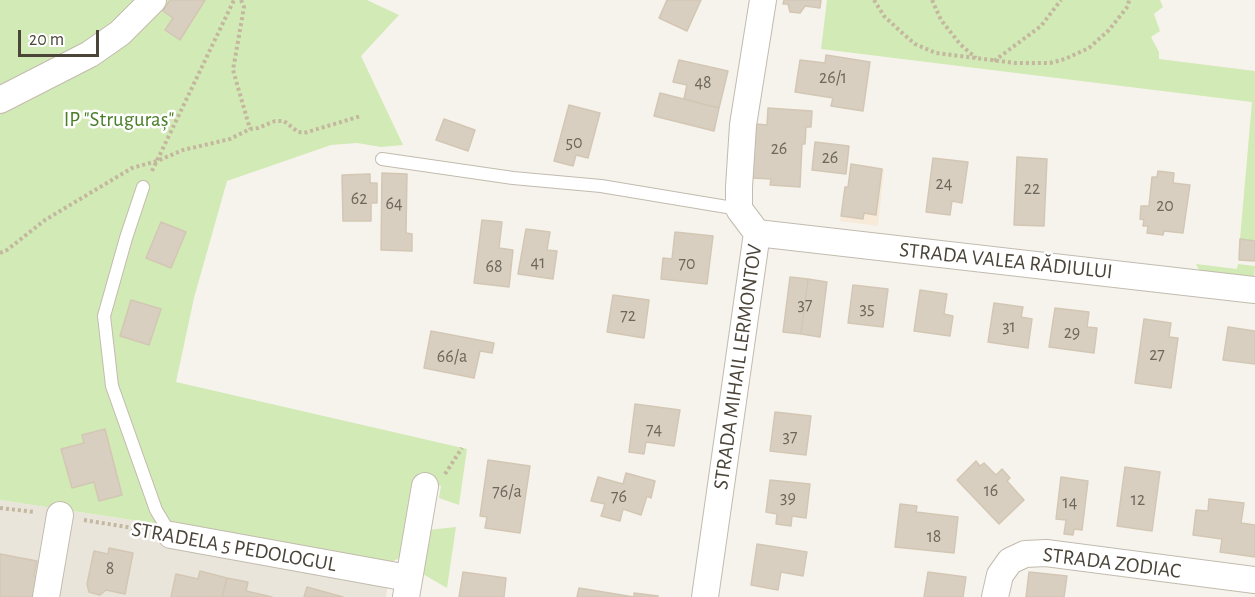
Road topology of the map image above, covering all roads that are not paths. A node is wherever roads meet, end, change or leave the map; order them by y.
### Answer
1 (153, 0) edge
2 (763, 0) edge
3 (0, 100) edge
4 (382, 159) dead end
5 (143, 187) road end
6 (739, 209) junction
7 (757, 233) junction
8 (1255, 290) edge
9 (425, 486) dead end
10 (60, 515) road end
11 (171, 535) joint
12 (1255, 580) edge
13 (407, 588) edge
14 (46, 597) edge
15 (705, 597) edge
16 (995, 597) edge

1 - 3 street
2 - 6 street
4 - 6 lane
5 - 11 lane
6 - 7 street, STRADA MIHAIL LERMONTOV
7 - 8 street, STRADA VALEA RĂDIULUI
7 - 15 street, STRADA MIHAIL LERMONTOV
9 - 13 street
10 - 14 street
11 - 13 street, STRADELA 5 PEDOLOGUL
12 - 16 street, STRADA ZODIAC

